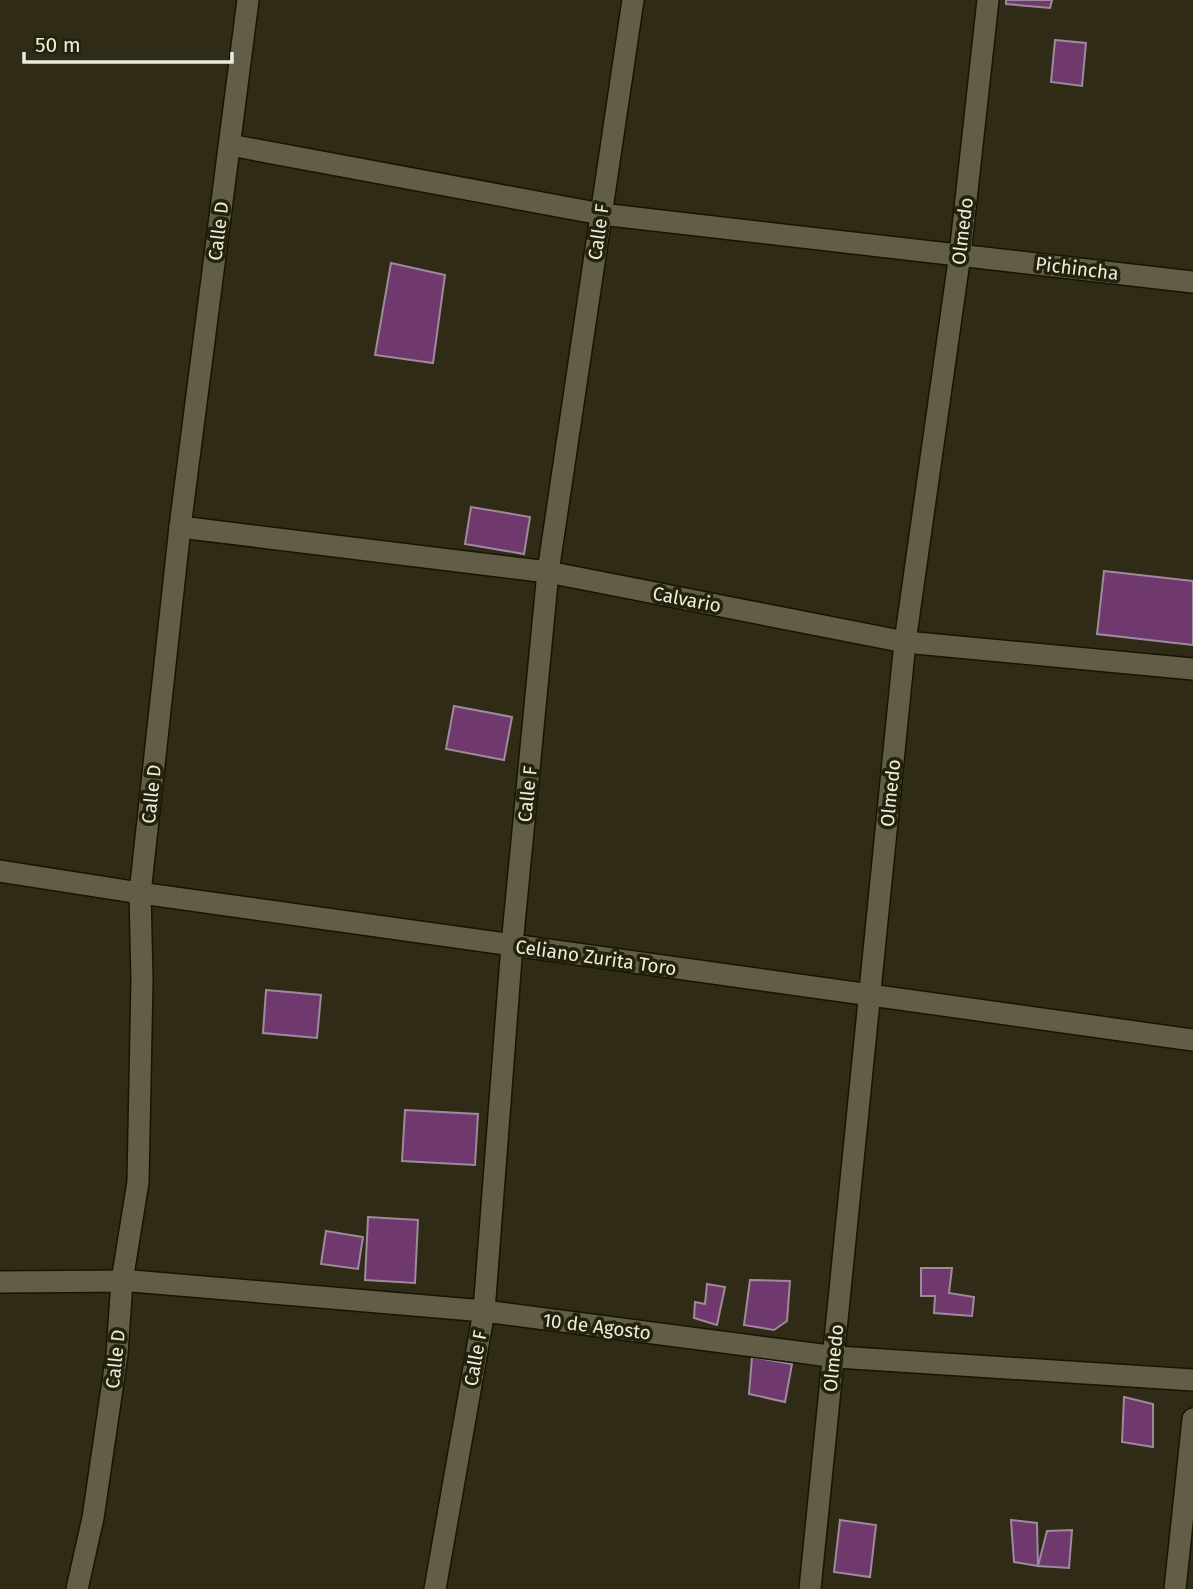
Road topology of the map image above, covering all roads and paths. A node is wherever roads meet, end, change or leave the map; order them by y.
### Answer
1 (248, 0) edge
2 (633, 0) edge
3 (988, 0) edge
4 (230, 145) junction
5 (601, 214) junction
6 (960, 254) junction
7 (1193, 282) edge
8 (180, 527) junction
9 (548, 572) junction
10 (905, 642) junction
11 (1193, 669) edge
12 (0, 871) edge
13 (140, 893) junction
14 (512, 945) junction
15 (869, 995) junction
16 (1193, 1040) edge
17 (122, 1281) junction
18 (0, 1282) edge
19 (484, 1311) junction
20 (834, 1356) junction
21 (1193, 1380) edge
22 (1193, 1419) edge
23 (76, 1589) edge
24 (435, 1589) edge
25 (810, 1589) edge
26 (1175, 1589) edge

1 - 4 street, Calle D
2 - 5 street, Calle F
3 - 6 street, Olmedo
4 - 5 street, Pichincha
4 - 8 street, Calle D
5 - 6 street, Pichincha
5 - 9 street, Calle F
6 - 7 street, Pichincha
6 - 10 street, Olmedo
8 - 9 street, Calvario
8 - 13 street, Calle D
9 - 10 street, Calvario
9 - 14 street, Calle F
10 - 11 street, Calvario
10 - 15 street, Olmedo
12 - 13 street, Celiano Zurita Toro
13 - 14 street, Celiano Zurita Toro
13 - 17 street, Calle D
14 - 15 street, Celiano Zurita Toro
14 - 19 street, Calle F
15 - 16 street, Celiano Zurita Toro
15 - 20 street, Olmedo
17 - 18 street, 10 de Agosto
17 - 19 street, 10 de Agosto
17 - 23 street, Calle D
19 - 20 street, 10 de Agosto
19 - 24 street, Calle F
20 - 21 street, 10 de Agosto
20 - 25 street, Olmedo
22 - 26 street

